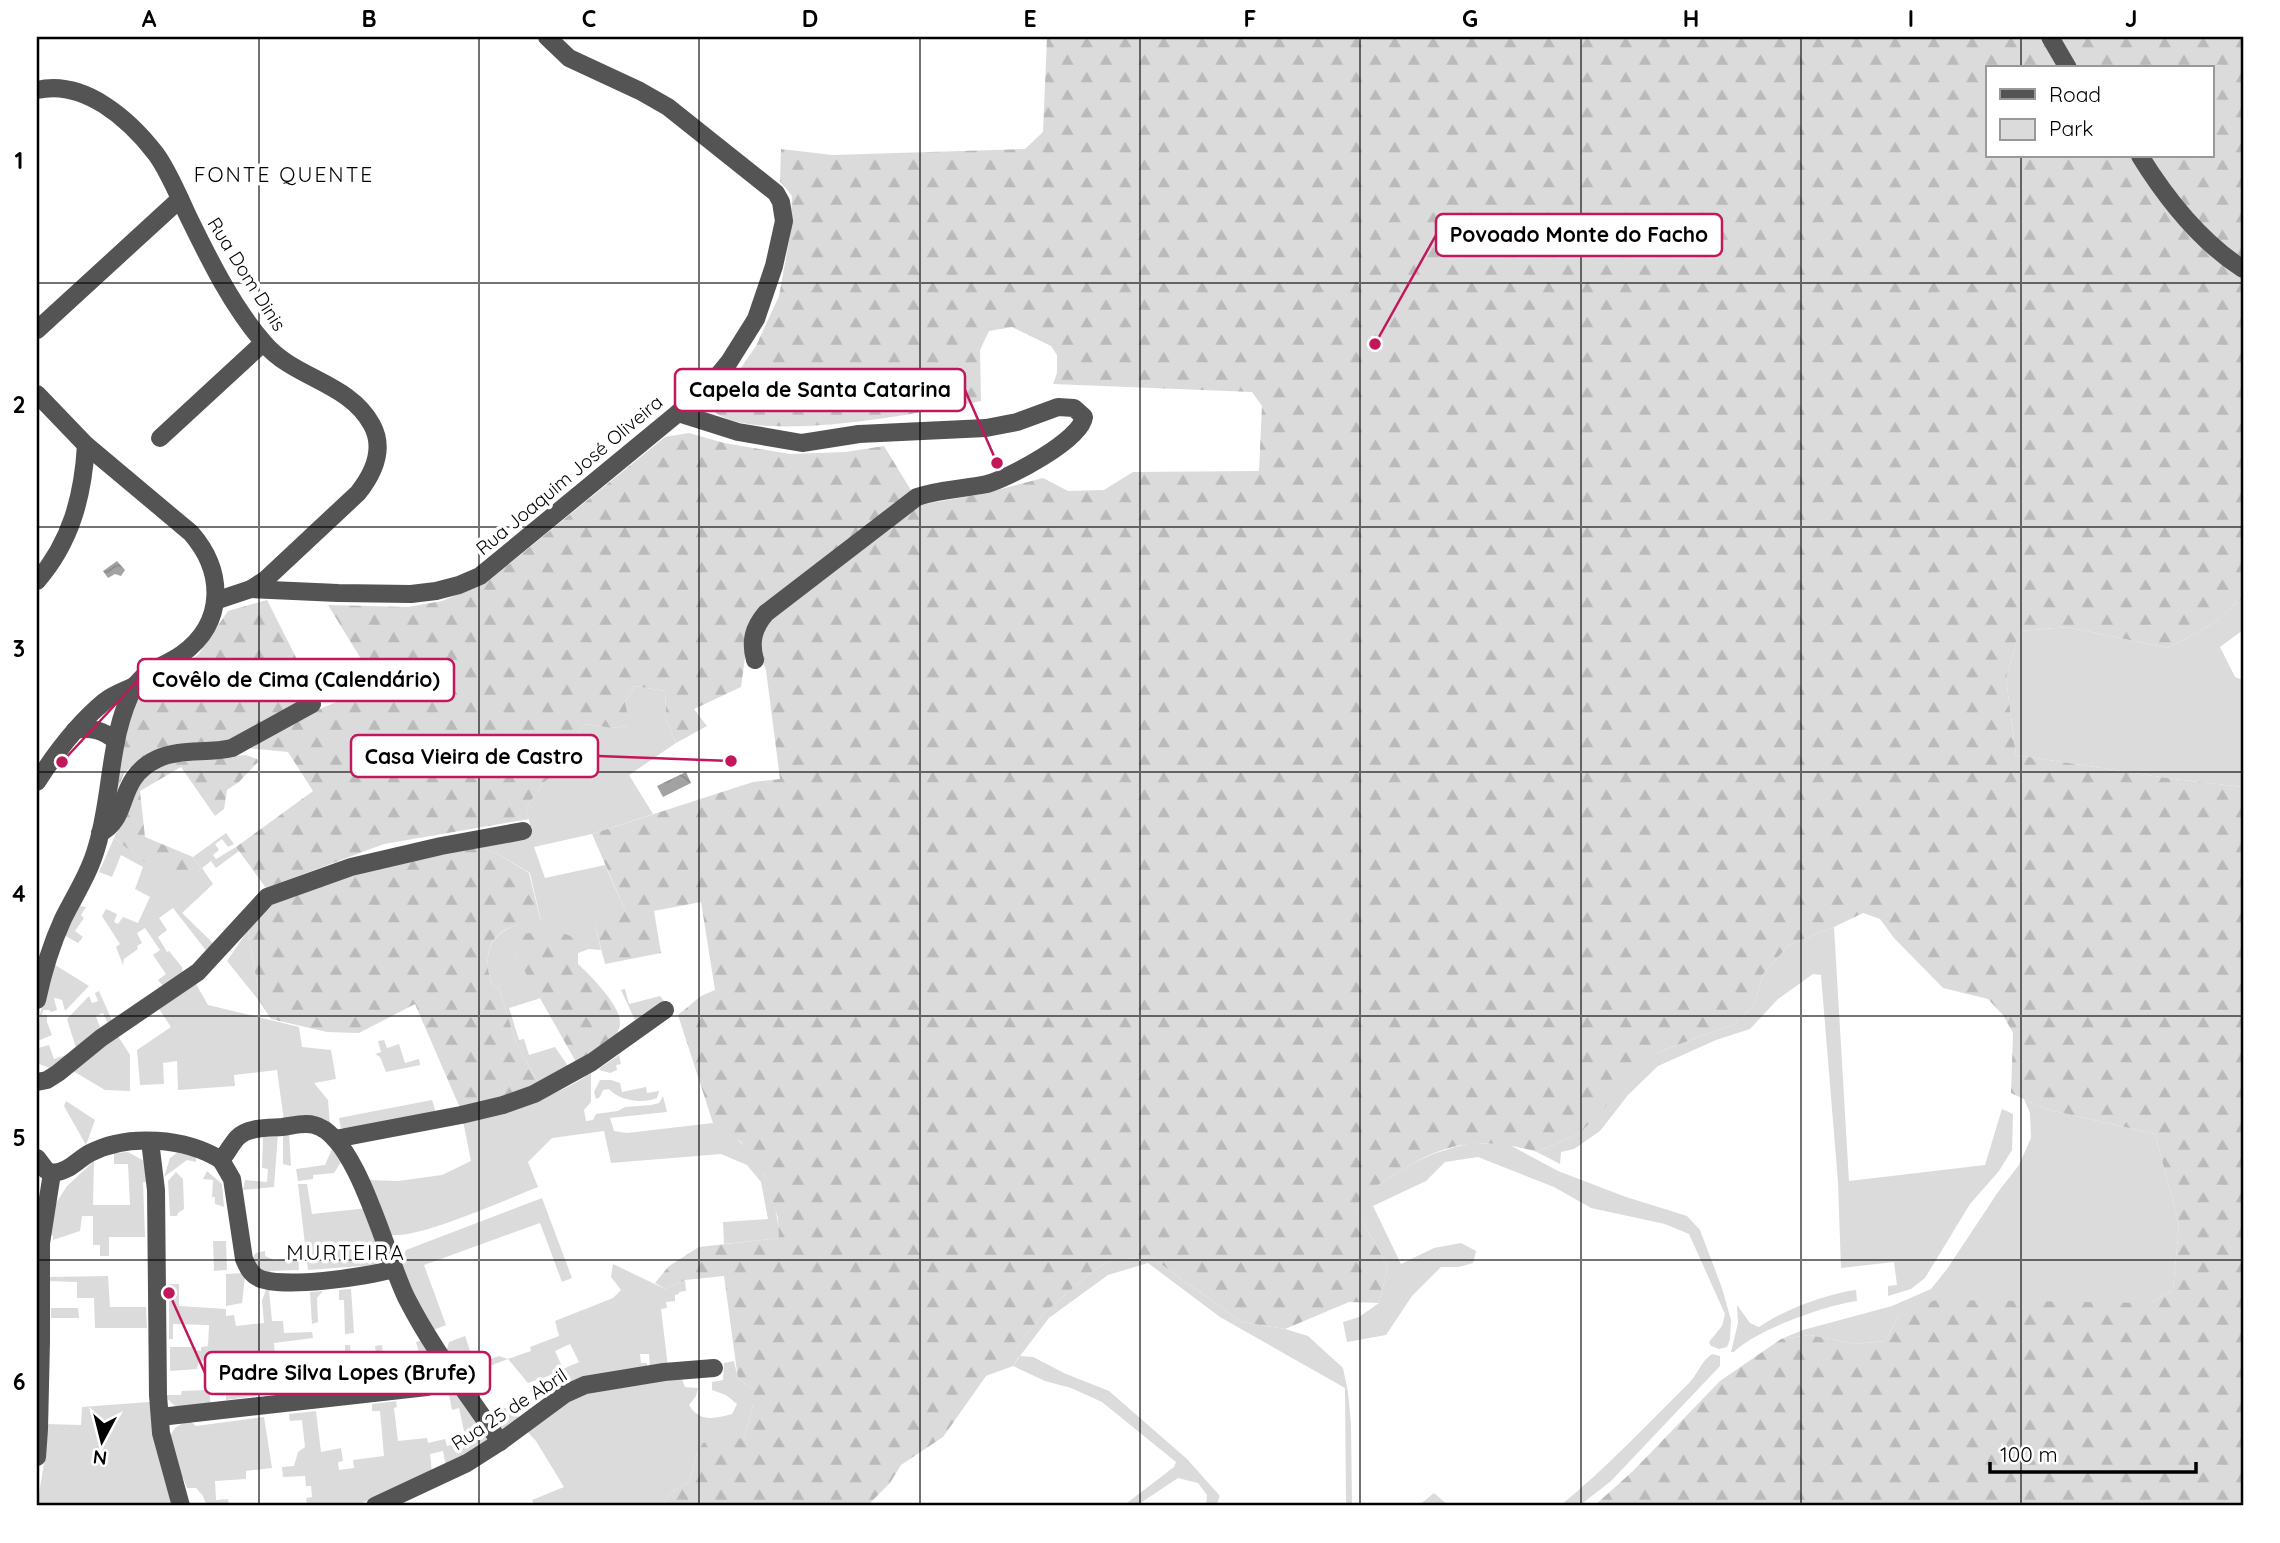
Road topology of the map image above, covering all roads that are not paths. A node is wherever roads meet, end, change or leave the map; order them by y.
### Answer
1 (547, 37) edge
2 (2050, 37) edge
3 (2067, 66) edge
4 (37, 90) edge
5 (2141, 158) edge
6 (180, 199) junction
7 (2243, 269) edge
8 (37, 330) edge
9 (263, 343) junction
10 (37, 394) edge
11 (678, 412) junction
12 (160, 438) dead end
13 (86, 445) junction
14 (37, 581) edge
15 (251, 589) junction
16 (215, 601) junction
17 (755, 660) dead end
18 (135, 685) junction
19 (312, 704) dead end
20 (75, 730) junction
21 (116, 741) junction
22 (37, 782) edge
23 (523, 831) dead end
24 (100, 833) junction
25 (37, 1000) edge
26 (665, 1010) dead end
27 (37, 1082) edge
28 (335, 1139) junction
29 (150, 1142) junction
30 (37, 1158) edge
31 (221, 1160) junction
32 (52, 1172) junction
33 (39, 1254) edge
34 (393, 1269) junction
35 (715, 1368) dead end
36 (454, 1377) junction
37 (160, 1418) junction
38 (500, 1442) junction
39 (37, 1454) edge
40 (181, 1506) edge
41 (375, 1506) edge

1 - 11 street, Rua Joaquim José Oliveira
2 - 3 street
4 - 6 street, Rua Dom Dinis
5 - 7 street
6 - 8 street
6 - 9 street, Rua Dom Dinis
9 - 12 street
9 - 15 street, Rua Dom Dinis
10 - 13 street
11 - 15 street, Rua Joaquim José Oliveira
11 - 17 street
13 - 14 street
13 - 16 street
15 - 16 street, Rua Dom Dinis
16 - 18 street
18 - 20 street
18 - 21 street
19 - 24 street
20 - 21 street
20 - 22 street
21 - 24 street
23 - 27 street
24 - 25 street
26 - 28 street
28 - 31 street
28 - 34 street
29 - 31 street
29 - 32 street
29 - 37 street
30 - 32 street
31 - 34 street
32 - 33 street
33 - 39 street
34 - 36 street
35 - 38 street, Rua 25 de Abril
36 - 37 street
36 - 38 street
37 - 40 street
38 - 41 street, Rua 25 de Abril

